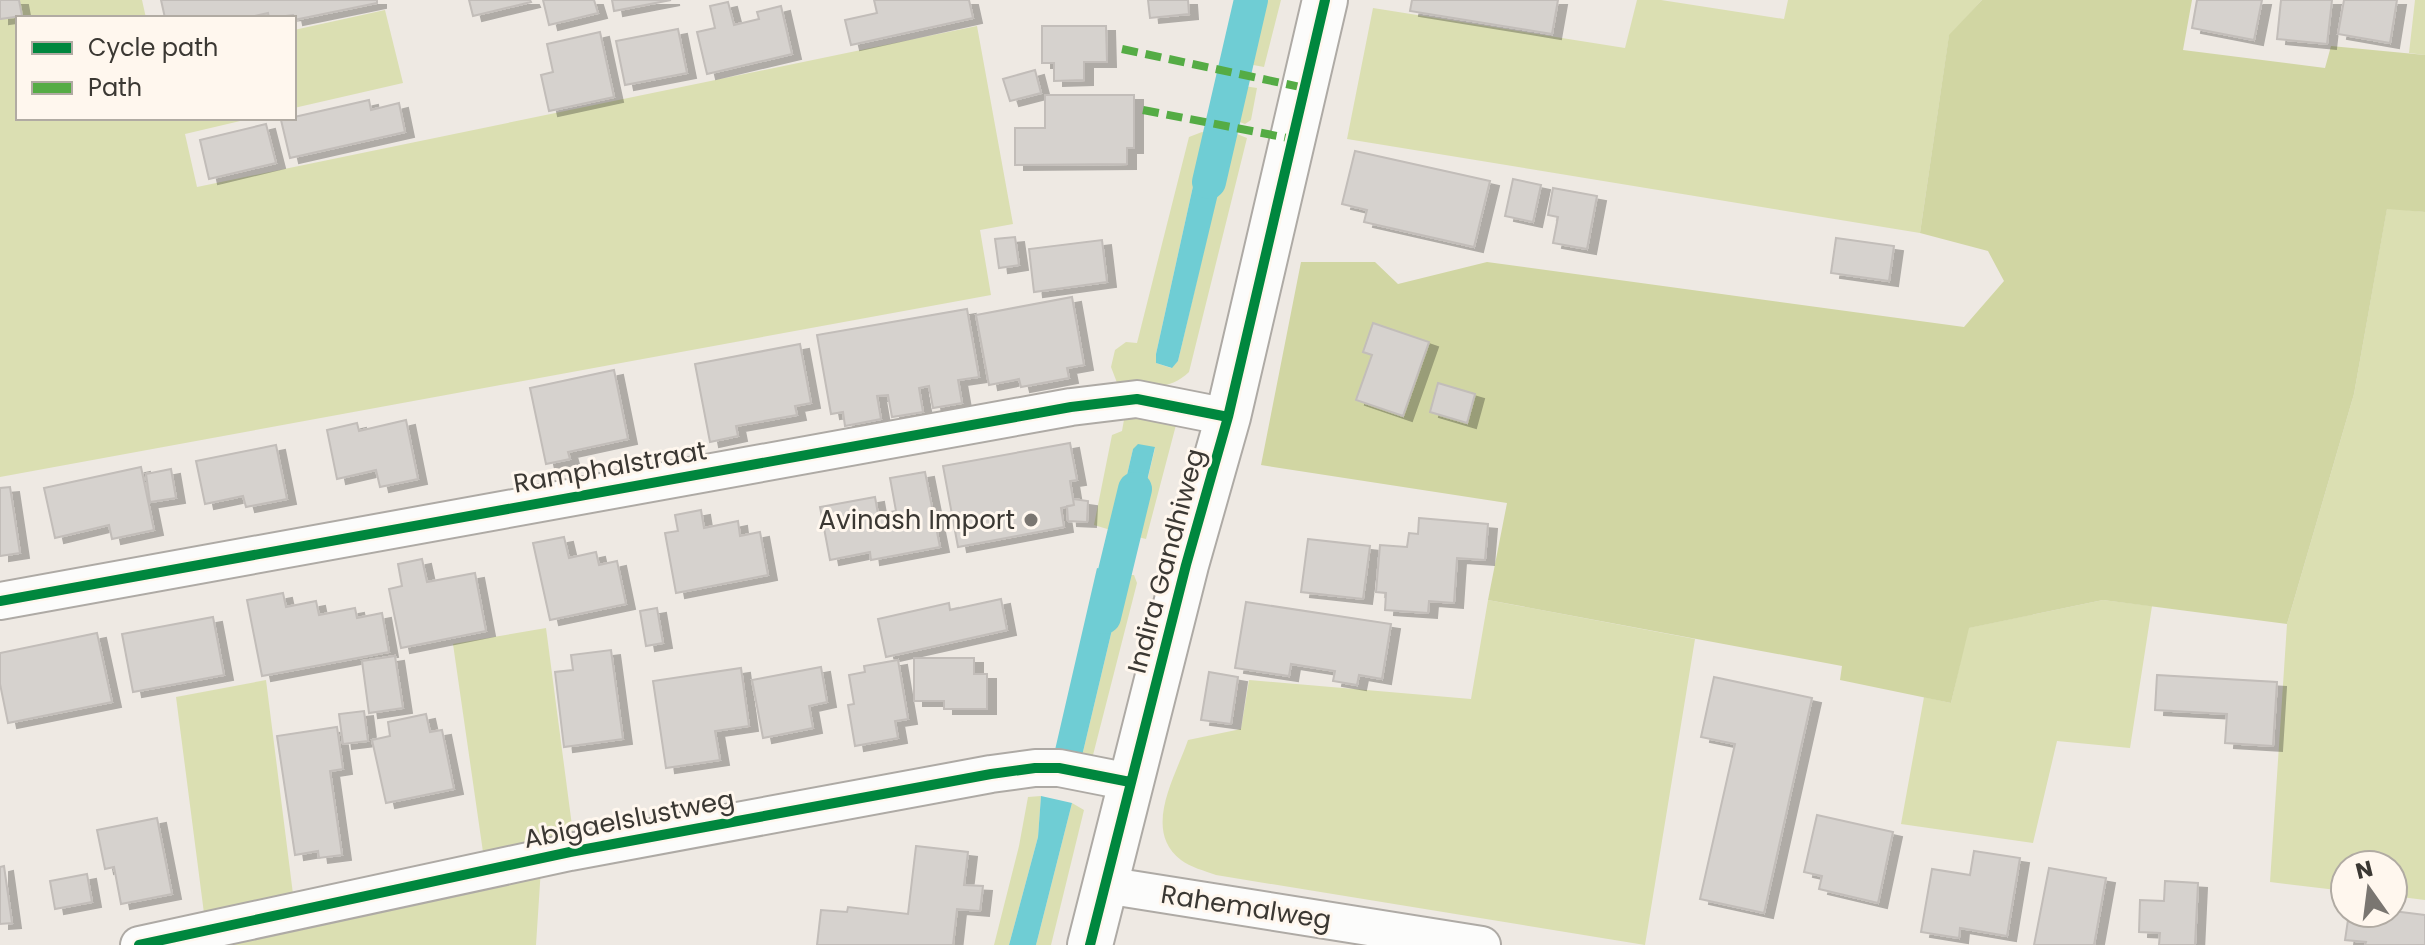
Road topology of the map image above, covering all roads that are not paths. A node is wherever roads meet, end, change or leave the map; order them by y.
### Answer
1 (1325, 0) edge
2 (1228, 417) junction
3 (0, 601) edge
4 (1130, 782) junction
5 (1105, 885) junction
6 (139, 945) edge
7 (1090, 945) edge
8 (1482, 945) edge

1 - 2 main road, Indira Gandhiweg
2 - 3 street, Ramphalstraat
2 - 4 main road, Indira Gandhiweg
4 - 5 main road, Indira Gandhiweg
4 - 6 street, Abigaelslustweg
5 - 7 main road, Indira Gandhiweg
5 - 8 street, Rahemalweg

